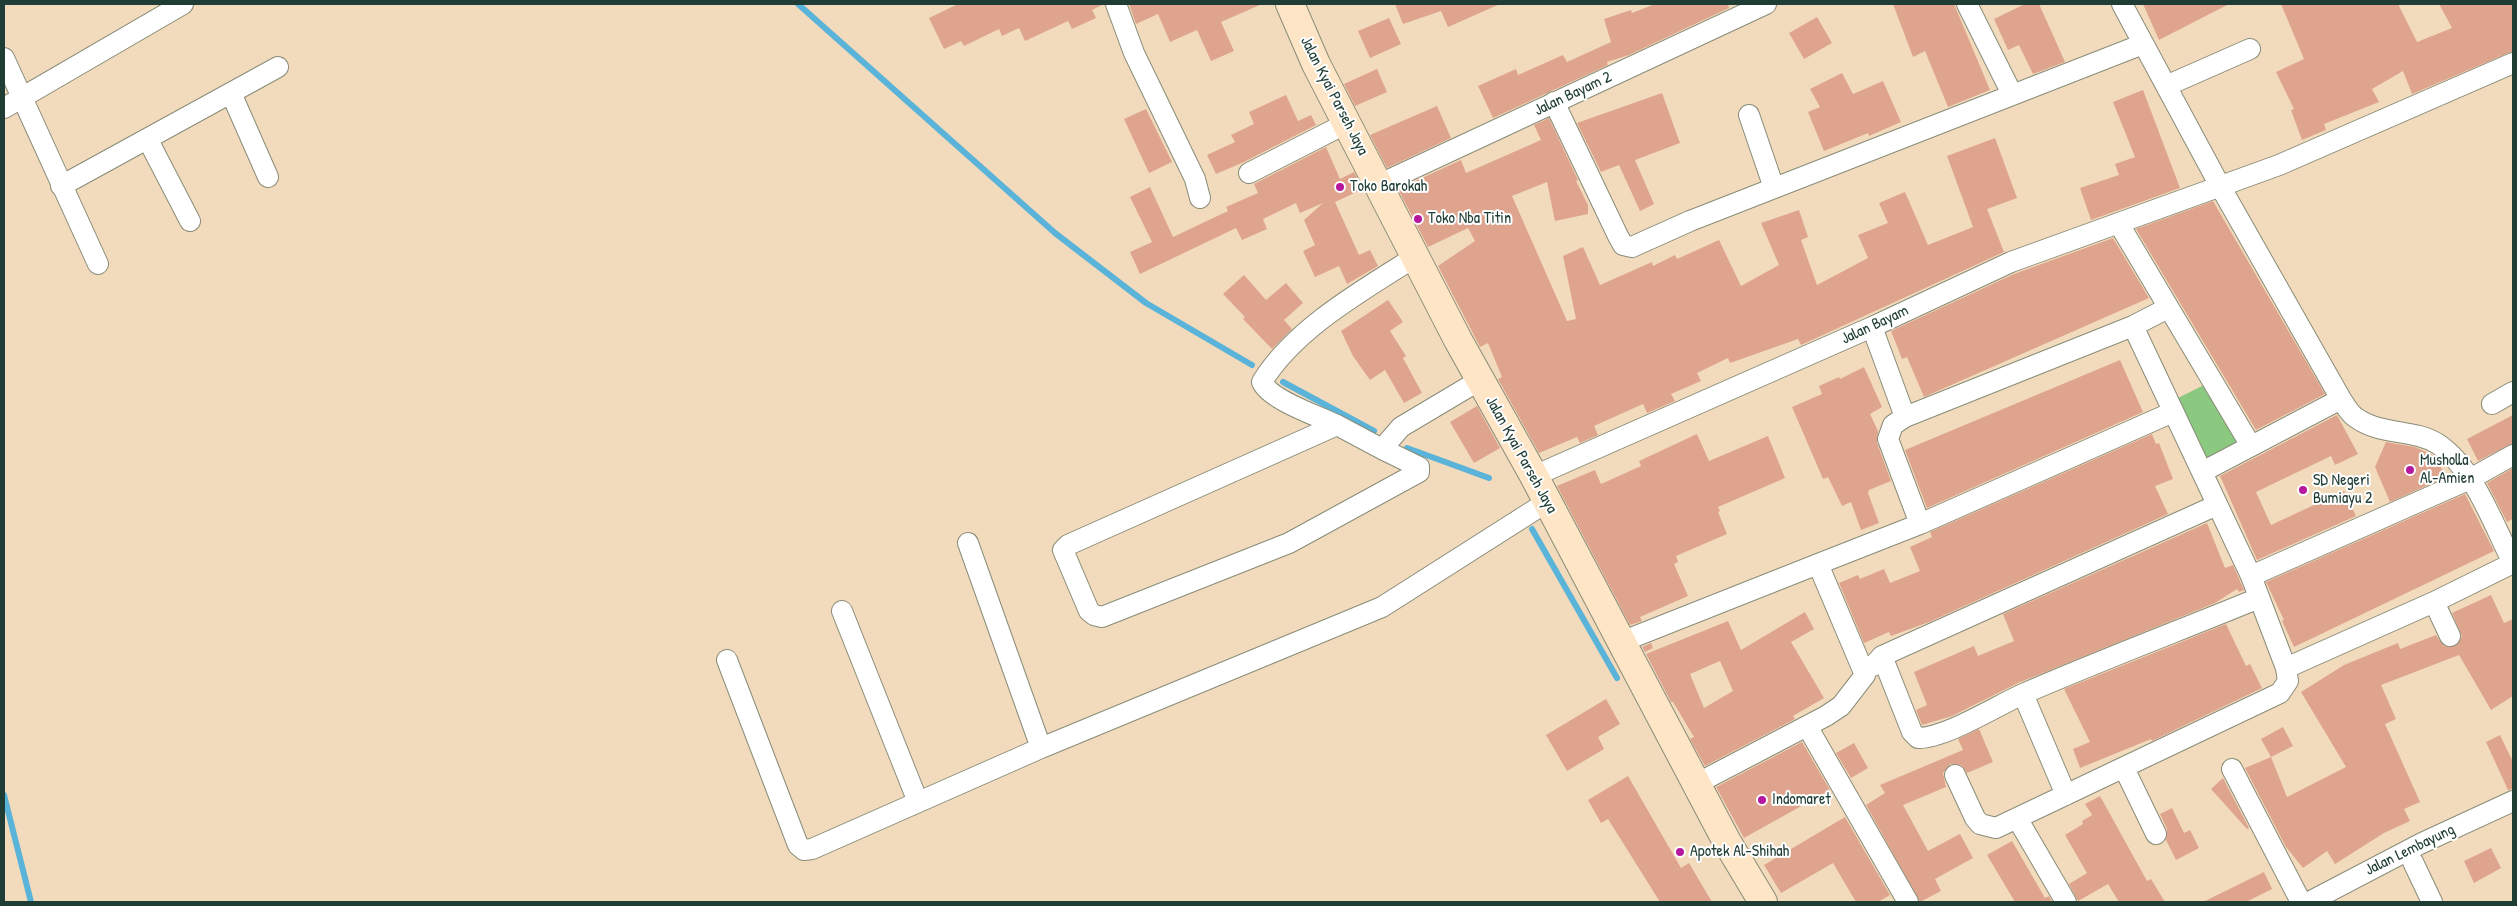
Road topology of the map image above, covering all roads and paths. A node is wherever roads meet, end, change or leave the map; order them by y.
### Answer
1 (183, 4) edge
2 (1116, 4) edge
3 (1290, 4) edge
4 (1766, 4) edge
5 (1967, 4) edge
6 (2122, 4) edge
7 (2142, 44) junction
8 (2250, 49) dead end
9 (4, 58) edge
10 (2513, 63) edge
11 (278, 67) dead end
12 (2166, 86) junction
13 (231, 93) junction
14 (2012, 94) junction
15 (1554, 102) junction
16 (12, 104) edge
17 (1750, 115) dead end
18 (1347, 122) junction
19 (148, 140) junction
20 (1249, 173) dead end
21 (268, 177) dead end
22 (1380, 184) junction
23 (61, 186) junction
24 (2220, 186) junction
25 (1774, 188) junction
26 (1200, 198) dead end
27 (190, 221) dead end
28 (2119, 224) junction
29 (1415, 257) junction
30 (98, 264) dead end
31 (2168, 308) junction
32 (2133, 326) junction
33 (1872, 327) junction
34 (1480, 380) junction
35 (2513, 392) edge
36 (2341, 399) junction
37 (2492, 404) dead end
38 (2173, 412) junction
39 (1906, 417) junction
40 (1337, 425) junction
41 (2251, 446) junction
42 (1382, 449) junction
43 (2513, 455) edge
44 (2202, 472) junction
45 (1534, 476) junction
46 (2470, 479) junction
47 (1547, 502) junction
48 (2216, 505) junction
49 (1920, 524) junction
50 (968, 543) dead end
51 (1818, 564) junction
52 (2251, 576) junction
53 (2260, 598) junction
54 (2434, 602) junction
55 (842, 611) dead end
56 (2450, 636) dead end
57 (1621, 642) junction
58 (1882, 656) junction
59 (727, 660) dead end
60 (2286, 668) junction
61 (1865, 675) junction
62 (2023, 694) junction
63 (1807, 726) junction
64 (1042, 748) junction
65 (2124, 768) junction
66 (2232, 769) dead end
67 (1955, 775) dead end
68 (1696, 784) junction
69 (2066, 795) junction
70 (2513, 800) edge
71 (918, 802) junction
72 (2017, 818) junction
73 (2156, 834) dead end
74 (2413, 862) dead end
75 (1762, 902) edge
76 (1908, 902) edge
77 (2066, 902) edge
78 (2301, 902) edge
79 (2309, 902) edge
80 (2432, 902) edge

1 - 16 street
2 - 26 street
3 - 18 main road, Jalan Kyai Parseh Jaya
4 - 15 street, Jalan Bayam 2
5 - 14 street
6 - 7 street
7 - 12 street
7 - 14 street
8 - 12 street
9 - 16 street
10 - 24 street, Jalan Bayam
11 - 13 street
12 - 24 street
13 - 19 street
13 - 21 street
14 - 25 street
15 - 22 street, Jalan Bayam 2
15 - 25 street
16 - 23 street
17 - 25 street
18 - 20 street
18 - 22 main road, Jalan Kyai Parseh Jaya
19 - 23 street
19 - 27 street
22 - 29 main road, Jalan Kyai Parseh Jaya
23 - 30 street
24 - 28 street, Jalan Bayam
24 - 36 street
28 - 31 street
28 - 33 street, Jalan Bayam
29 - 34 main road, Jalan Kyai Parseh Jaya
29 - 40 street
31 - 32 street
31 - 41 street
32 - 38 street
32 - 39 street
33 - 39 street
33 - 45 street, Jalan Bayam
34 - 42 street
34 - 45 main road, Jalan Kyai Parseh Jaya
35 - 37 street
36 - 41 street
36 - 46 street
38 - 44 street
38 - 49 street
39 - 49 street
40 - 42 street
40 - 42 street
41 - 44 street
43 - 46 street
44 - 48 street
45 - 47 main road, Jalan Kyai Parseh Jaya
46 - 52 street
46 - 54 street
47 - 57 main road, Jalan Kyai Parseh Jaya
47 - 64 street
48 - 52 street
48 - 58 street
49 - 51 street
50 - 64 street
51 - 57 street
51 - 61 street
52 - 53 street
53 - 60 street
53 - 62 street
54 - 56 street
54 - 60 street
55 - 71 street
57 - 68 main road, Jalan Kyai Parseh Jaya
58 - 61 street
58 - 62 street
59 - 71 street
60 - 65 street
61 - 63 street
62 - 69 street
63 - 68 street
63 - 76 street
64 - 71 street
65 - 69 street
65 - 73 street
66 - 78 street
67 - 72 street
68 - 75 main road, Jalan Kyai Parseh Jaya
69 - 72 street
70 - 79 street, Jalan Lembayung
72 - 77 street
74 - 80 street

